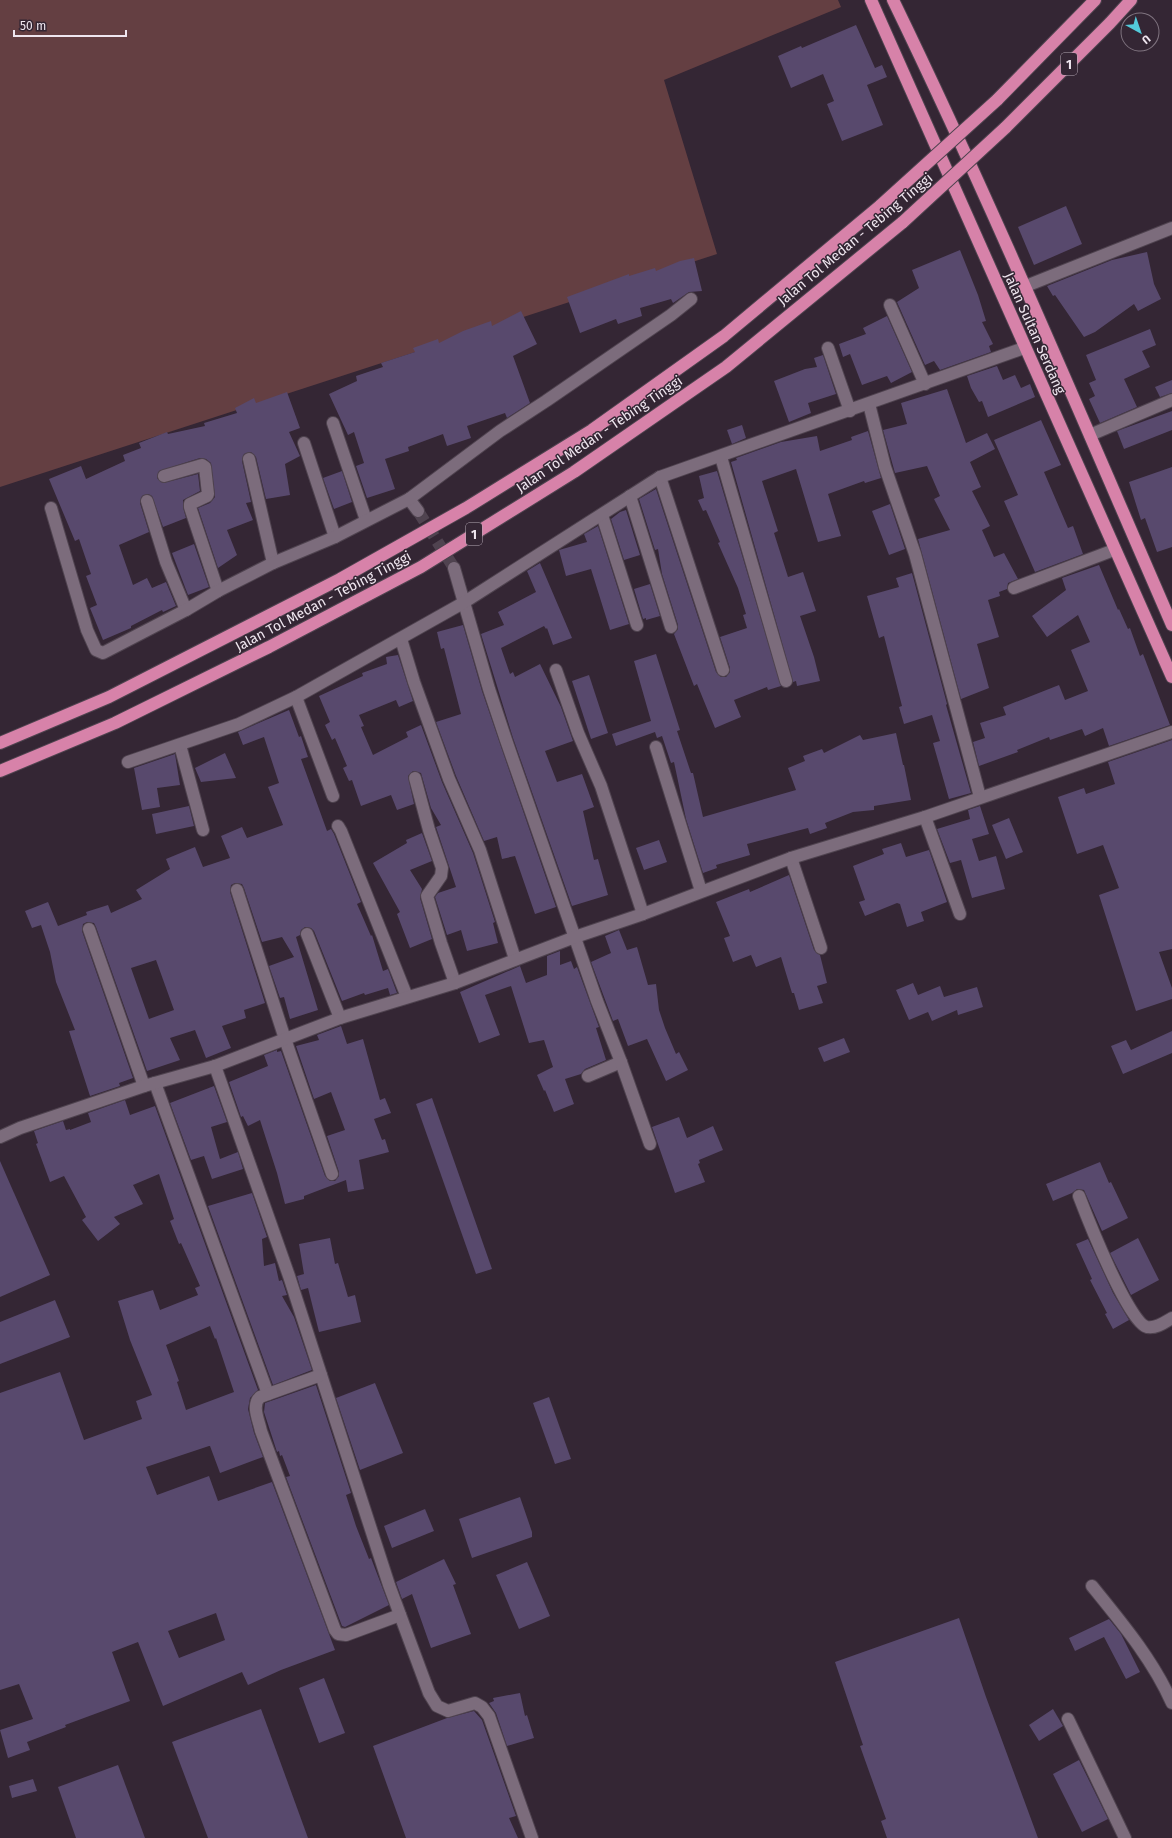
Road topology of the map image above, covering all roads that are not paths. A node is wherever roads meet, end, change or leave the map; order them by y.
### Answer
1 (871, 0) edge
2 (893, 0) edge
3 (1096, 0) edge
4 (1131, 0) edge
5 (1172, 228) edge
6 (1026, 286) junction
7 (691, 299) dead end
8 (890, 305) dead end
9 (828, 348) dead end
10 (1024, 348) junction
11 (925, 384) junction
12 (1172, 400) edge
13 (869, 404) junction
14 (850, 411) junction
15 (333, 423) dead end
16 (1090, 435) junction
17 (304, 443) dead end
18 (721, 457) junction
19 (249, 459) dead end
20 (164, 476) dead end
21 (660, 477) junction
22 (630, 496) junction
23 (409, 499) junction
24 (147, 501) dead end
25 (51, 508) dead end
26 (418, 511) tunnel mouth
27 (602, 514) junction
28 (366, 520) junction
29 (335, 537) junction
30 (1114, 550) junction
31 (273, 563) junction
32 (454, 568) tunnel mouth
33 (1014, 588) dead end
34 (218, 591) junction
35 (463, 603) junction
36 (186, 610) junction
37 (637, 625) dead end
38 (1172, 625) edge
39 (671, 627) dead end
40 (400, 639) junction
41 (556, 670) dead end
42 (724, 670) dead end
43 (1172, 677) edge
44 (786, 681) dead end
45 (296, 697) junction
46 (1172, 732) edge
47 (0, 743) edge
48 (180, 744) junction
49 (656, 747) dead end
50 (128, 762) dead end
51 (0, 771) edge
52 (415, 778) dead end
53 (332, 796) dead end
54 (980, 797) junction
55 (925, 817) junction
56 (338, 826) dead end
57 (203, 830) dead end
58 (791, 858) junction
59 (236, 890) dead end
60 (701, 891) junction
61 (643, 914) junction
62 (960, 914) dead end
63 (89, 929) dead end
64 (307, 934) dead end
65 (575, 937) junction
66 (821, 948) dead end
67 (515, 959) junction
68 (455, 983) junction
69 (407, 997) junction
70 (340, 1018) junction
71 (285, 1040) junction
72 (621, 1062) junction
73 (215, 1066) junction
74 (588, 1076) dead end
75 (149, 1084) junction
76 (0, 1136) edge
77 (650, 1144) dead end
78 (332, 1174) dead end
79 (1078, 1196) dead end
80 (1172, 1318) edge
81 (321, 1375) junction
82 (268, 1394) junction
83 (1092, 1586) dead end
84 (400, 1615) junction
85 (1172, 1703) edge
86 (1068, 1719) dead end
87 (532, 1838) edge
88 (1125, 1838) edge

1 - 10 highway, Jalan Sultan Serdang
2 - 6 highway, Jalan Sultan Serdang
3 - 47 highway, Jalan Tol Medan - Tebing Tinggi / 1, bridge
4 - 51 highway, Jalan Tol Medan - Tebing Tinggi / 1, bridge
5 - 6 street
6 - 16 highway, Jalan Sultan Serdang
7 - 23 street
8 - 11 street
9 - 14 street
10 - 11 street
10 - 30 highway, Jalan Sultan Serdang
11 - 13 street
12 - 16 street
13 - 14 street
13 - 54 street
14 - 18 street
15 - 28 street
16 - 38 highway, Jalan Sultan Serdang
17 - 29 street
18 - 21 street
18 - 44 street
19 - 31 street
20 - 34 street
21 - 22 street
21 - 42 street
22 - 27 street
22 - 39 street
23 - 26 street
23 - 28 street
24 - 36 street
25 - 36 street
27 - 35 street
27 - 37 street
28 - 29 street
29 - 31 street
30 - 33 street
30 - 43 highway, Jalan Sultan Serdang
31 - 34 street
32 - 35 street
34 - 36 street
35 - 40 street
35 - 65 street
40 - 45 street
40 - 67 street
41 - 61 street
45 - 48 street
45 - 53 street
46 - 54 street
48 - 50 street
48 - 57 street
49 - 60 street
52 - 68 street
54 - 55 street
55 - 58 street
55 - 62 street
56 - 69 street
58 - 60 street
58 - 66 street
59 - 71 street
60 - 61 street
61 - 65 street
63 - 75 street
64 - 70 street
65 - 67 street
65 - 72 street
67 - 68 street
68 - 69 street
69 - 70 street
70 - 71 street
71 - 73 street
71 - 78 street
72 - 74 street
72 - 77 street
73 - 75 street
73 - 81 street
75 - 76 street
75 - 82 street
79 - 80 street
81 - 82 street
81 - 84 street
82 - 84 street
83 - 85 street
84 - 87 street
86 - 88 street

